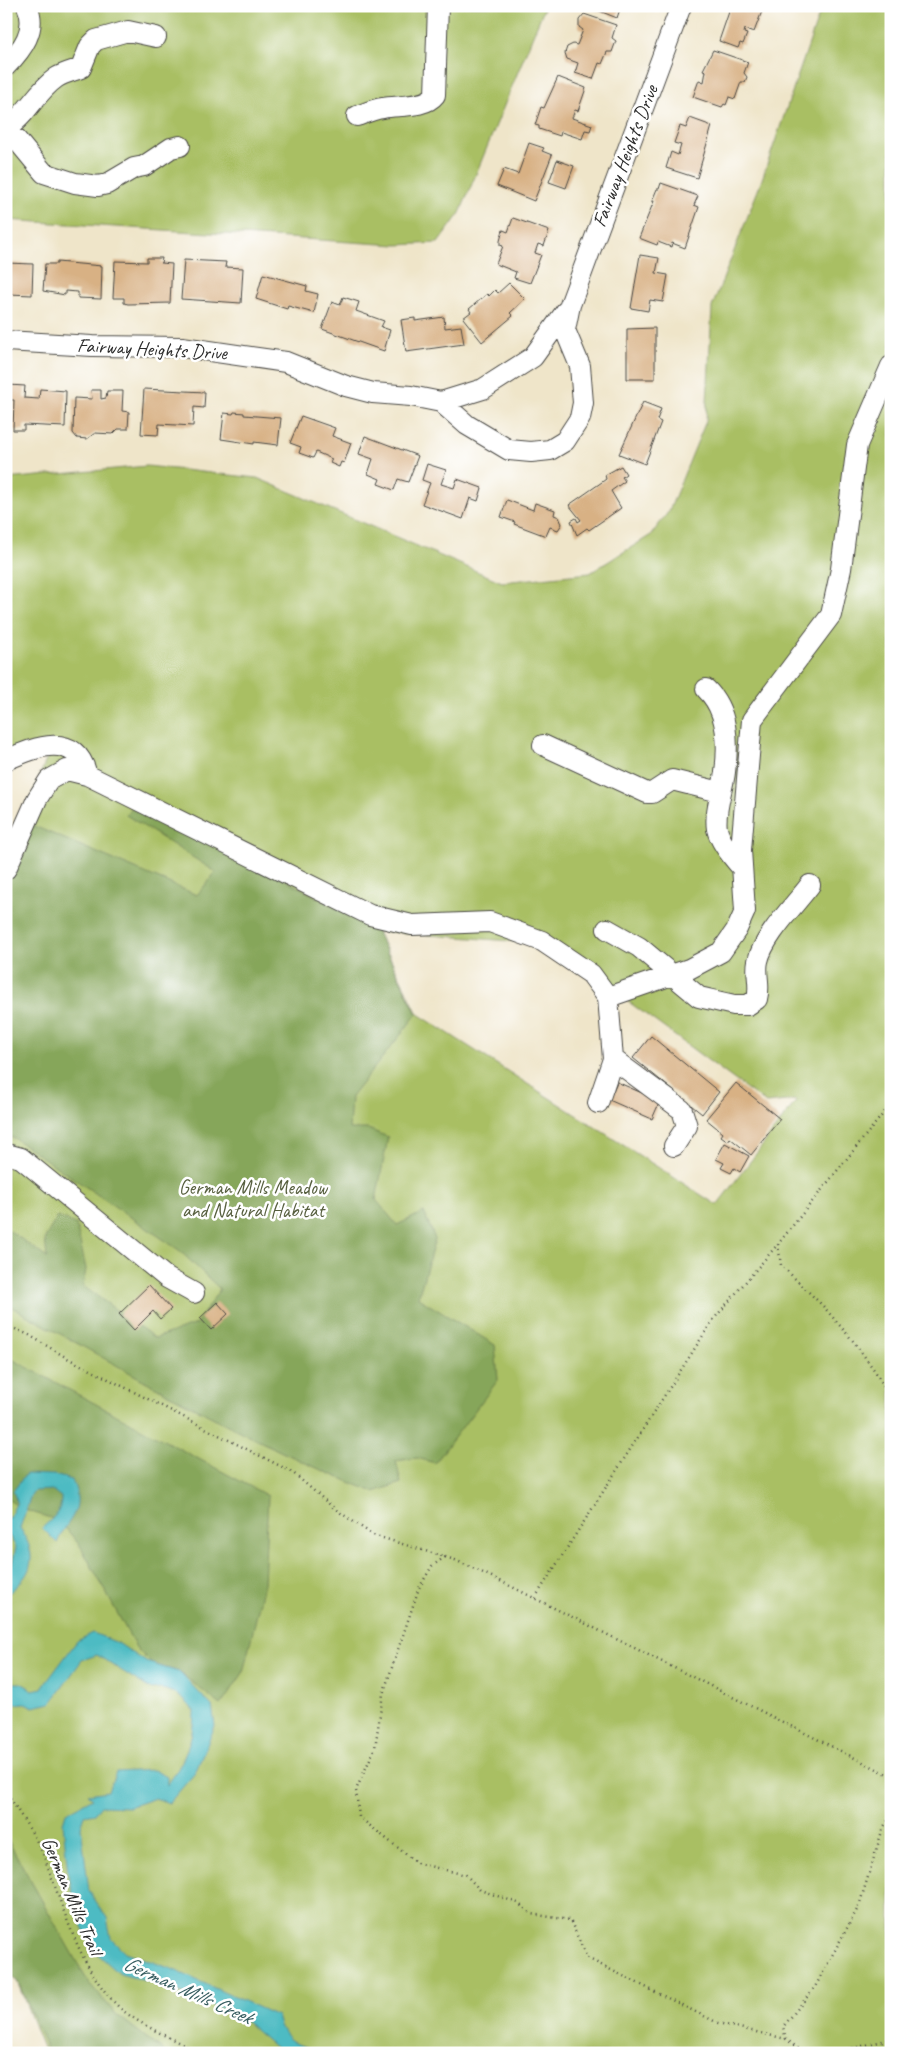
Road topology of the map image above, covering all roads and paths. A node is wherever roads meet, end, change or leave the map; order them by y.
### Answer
1 (27, 6) edge
2 (438, 6) edge
3 (681, 6) edge
4 (156, 37) dead end
5 (6, 66) edge
6 (357, 116) dead end
7 (6, 129) edge
8 (6, 135) edge
9 (180, 146) dead end
10 (570, 305) junction
11 (6, 342) edge
12 (891, 366) edge
13 (441, 402) junction
14 (706, 688) dead end
15 (543, 745) dead end
16 (6, 760) edge
17 (87, 775) junction
18 (720, 792) junction
19 (742, 868) junction
20 (6, 869) edge
21 (810, 885) dead end
22 (607, 929) dead end
23 (673, 975) junction
24 (608, 997) junction
25 (613, 1059) junction
26 (598, 1103) dead end
27 (891, 1104) edge
28 (674, 1146) dead end
29 (6, 1154) edge
30 (778, 1244) junction
31 (194, 1293) dead end
32 (6, 1326) edge
33 (891, 1399) edge
34 (445, 1557) junction
35 (535, 1598) junction
36 (891, 1776) edge
37 (6, 1789) edge
38 (891, 1816) edge
39 (786, 2039) junction
40 (891, 2039) edge
41 (198, 2053) edge
42 (804, 2053) edge
43 (833, 2053) edge

1 - 5 street
2 - 6 street
3 - 10 street, Fairway Heights Drive
4 - 7 street
8 - 9 street
10 - 13 street, Fairway Heights Drive
10 - 13 street, Fairway Heights Drive
11 - 13 street, Fairway Heights Drive
12 - 19 street
14 - 18 street
15 - 18 street
16 - 17 street
17 - 20 street
17 - 24 street
18 - 19 street
19 - 23 street
21 - 23 street
22 - 23 street
23 - 24 street
24 - 25 street
25 - 26 street
25 - 28 street
27 - 30 path
29 - 31 street
30 - 33 path
30 - 35 path
32 - 34 path
34 - 35 path
34 - 39 path
35 - 36 path
37 - 41 path, German Mills Trail
38 - 39 path
39 - 42 path
40 - 43 path

